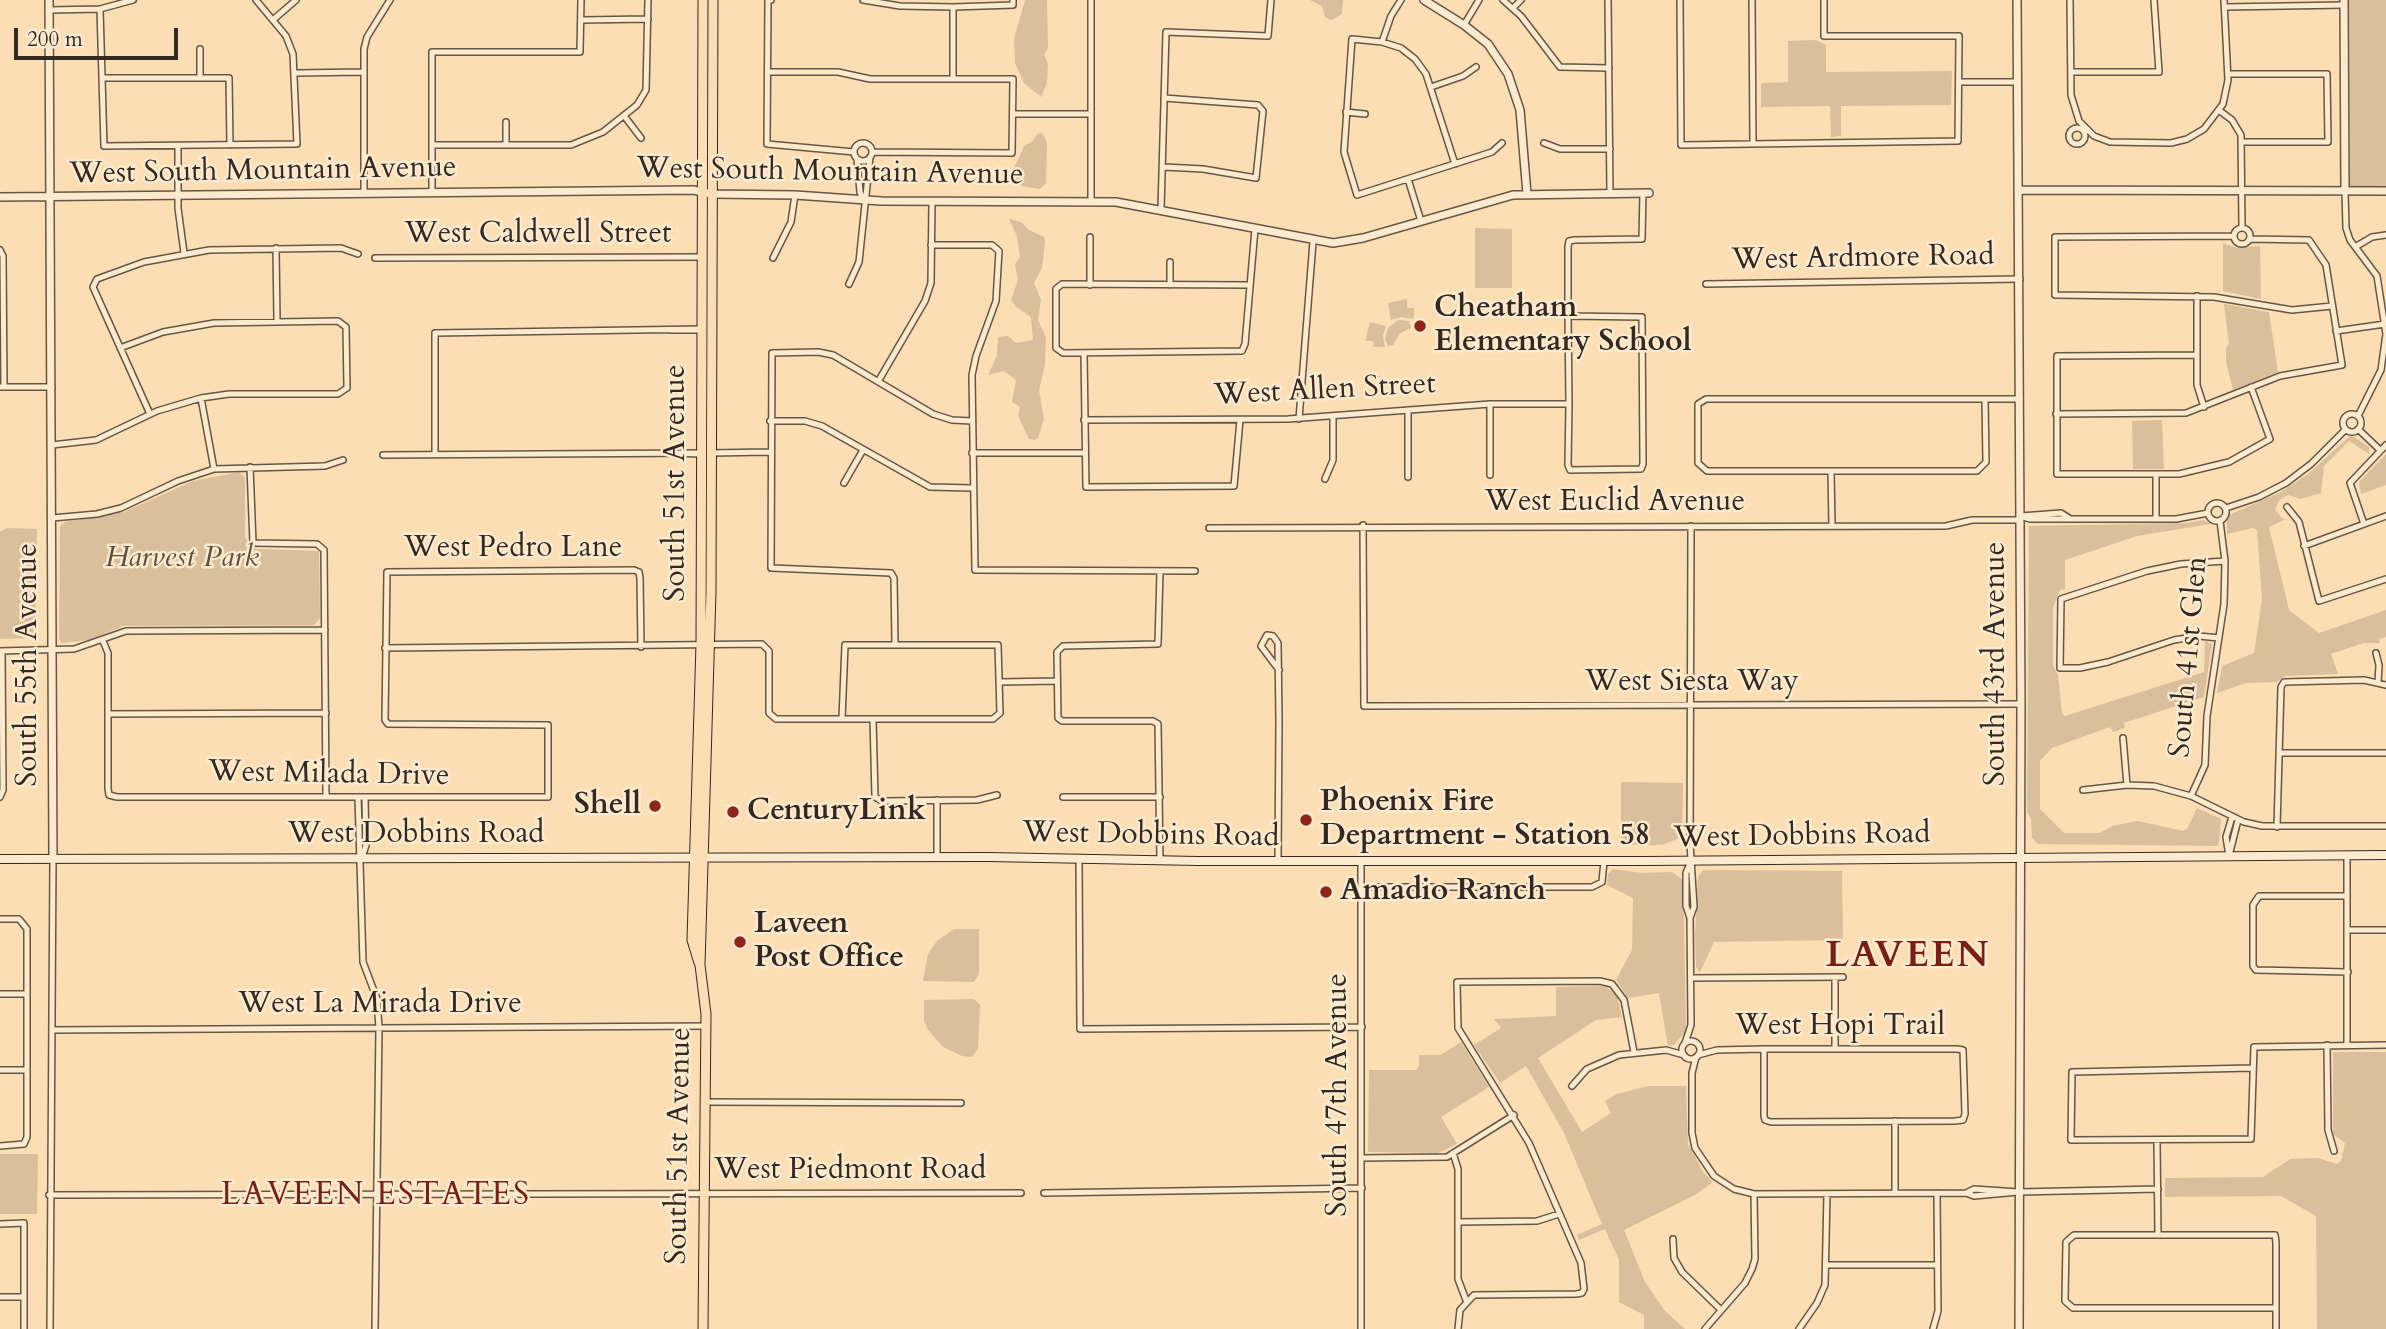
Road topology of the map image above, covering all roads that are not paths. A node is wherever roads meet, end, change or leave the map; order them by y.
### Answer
1 (49, 0) edge
2 (133, 0) edge
3 (256, 0) edge
4 (296, 0) edge
5 (390, 0) edge
6 (581, 0) edge
7 (648, 0) edge
8 (703, 0) edge
9 (713, 0) edge
10 (770, 0) edge
11 (863, 0) edge
12 (1091, 0) edge
13 (1271, 0) edge
14 (1401, 0) edge
15 (1424, 0) edge
16 (1479, 0) edge
17 (1503, 0) edge
18 (1521, 0) edge
19 (1608, 0) edge
20 (1680, 0) edge
21 (1752, 0) edge
22 (1824, 0) edge
23 (2017, 0) edge
24 (2070, 0) edge
25 (2154, 0) edge
26 (1013, 3) edge
27 (2344, 3) edge
28 (2224, 4) edge
29 (953, 7) junction
30 (1513, 8) junction
31 (100, 9) junction
32 (49, 10) junction
33 (274, 19) junction
34 (648, 19) junction
35 (581, 20) junction
36 (1464, 24) junction
37 (1382, 42) junction
38 (200, 49) dead end
39 (1476, 67) dead end
40 (1609, 68) junction
41 (364, 72) junction
42 (768, 72) junction
43 (2071, 72) junction
44 (296, 73) junction
45 (2228, 74) junction
46 (103, 78) junction
47 (200, 78) junction
48 (953, 79) junction
49 (1960, 82) junction
50 (2017, 82) junction
51 (1431, 87) junction
52 (1164, 98) junction
53 (2220, 111) junction
54 (1346, 112) junction
55 (1013, 114) junction
56 (1091, 114) junction
57 (1365, 114) dead end
58 (625, 117) junction
59 (506, 121) dead end
60 (640, 138) dead end
61 (2241, 142) junction
62 (1502, 143) dead end
63 (1544, 143) dead end
64 (1753, 144) junction
65 (230, 145) junction
66 (432, 145) junction
67 (506, 145) junction
68 (178, 146) junction
69 (1610, 149) junction
70 (855, 154) junction
71 (871, 155) junction
72 (1455, 164) junction
73 (1164, 167) junction
74 (1408, 179) junction
75 (2019, 190) junction
76 (2242, 191) junction
77 (2345, 191) junction
78 (2386, 191) edge
79 (707, 192) junction
80 (432, 193) junction
81 (1610, 193) junction
82 (1646, 193) joint
83 (364, 194) junction
84 (1527, 194) junction
85 (795, 195) junction
86 (178, 196) junction
87 (0, 197) edge
88 (50, 197) junction
89 (863, 200) junction
90 (1091, 201) junction
91 (932, 202) junction
92 (1161, 209) junction
93 (1421, 221) junction
94 (2242, 227) junction
95 (1255, 229) junction
96 (2386, 234) edge
97 (2234, 236) junction
98 (1090, 237) dead end
99 (2250, 239) junction
100 (1313, 242) junction
101 (931, 245) junction
102 (2355, 247) junction
103 (276, 248) junction
104 (1, 251) edge
105 (184, 253) junction
106 (358, 254) dead end
107 (702, 257) junction
108 (374, 258) dead end
109 (773, 258) dead end
110 (1170, 262) dead end
111 (2020, 279) junction
112 (849, 284) dead end
113 (1706, 284) dead end
114 (1090, 285) junction
115 (1170, 285) junction
116 (1250, 285) junction
117 (2197, 296) junction
118 (2383, 301) edge
119 (2332, 306) junction
120 (1568, 316) junction
121 (277, 321) junction
122 (2385, 324) edge
123 (707, 329) junction
124 (2336, 331) junction
125 (120, 348) junction
126 (1084, 353) junction
127 (2386, 354) edge
128 (2196, 355) junction
129 (878, 380) junction
130 (2, 387) edge
131 (52, 387) junction
132 (2251, 387) junction
133 (201, 398) junction
134 (1986, 399) junction
135 (2020, 399) junction
136 (1490, 404) junction
137 (1569, 404) junction
138 (2204, 407) junction
139 (1408, 410) junction
140 (150, 414) junction
141 (2056, 414) junction
142 (1333, 416) junction
143 (2358, 416) junction
144 (1299, 419) junction
145 (1084, 420) junction
146 (1240, 420) junction
147 (770, 421) junction
148 (972, 421) junction
149 (2358, 429) junction
150 (2345, 430) junction
151 (52, 444) junction
152 (2386, 445) edge
153 (863, 450) junction
154 (2381, 450) junction
155 (770, 452) junction
156 (707, 453) junction
157 (972, 453) junction
158 (1084, 453) junction
159 (435, 454) junction
160 (383, 455) dead end
161 (342, 460) dead end
162 (250, 467) junction
163 (214, 469) junction
164 (1831, 471) junction
165 (1490, 475) dead end
166 (2156, 475) junction
167 (1408, 477) dead end
168 (1325, 479) dead end
169 (844, 483) dead end
170 (972, 488) junction
171 (2287, 507) dead end
172 (2226, 508) junction
173 (2208, 513) junction
174 (2386, 516) edge
175 (52, 518) junction
176 (2020, 518) junction
177 (2156, 518) junction
178 (2220, 521) junction
179 (2364, 524) junction
180 (1363, 525) junction
181 (1691, 526) junction
182 (1832, 526) junction
183 (1209, 528) dead end
184 (2304, 546) junction
185 (2225, 561) junction
186 (1160, 571) junction
187 (1195, 571) dead end
188 (2386, 579) edge
189 (325, 630) junction
190 (2219, 638) junction
191 (103, 641) junction
192 (705, 644) junction
193 (895, 644) junction
194 (641, 647) junction
195 (385, 648) junction
196 (1, 651) edge
197 (52, 651) junction
198 (2376, 653) dead end
199 (1279, 670) junction
200 (1057, 681) junction
201 (1000, 682) junction
202 (2378, 683) junction
203 (2386, 685) edge
204 (2021, 704) junction
205 (1690, 706) junction
206 (697, 712) junction
207 (326, 713) junction
208 (108, 714) junction
209 (842, 719) junction
210 (873, 719) junction
211 (2123, 738) dead end
212 (2280, 753) junction
213 (2386, 753) edge
214 (705, 760) junction
215 (2127, 785) junction
216 (2083, 790) dead end
217 (326, 795) junction
218 (997, 795) dead end
219 (2191, 796) junction
220 (1, 797) edge
221 (358, 797) junction
222 (1063, 797) dead end
223 (1160, 797) junction
224 (365, 798) junction
225 (937, 800) junction
226 (2235, 818) junction
227 (2386, 826) edge
228 (2277, 827) junction
229 (2347, 855) junction
230 (2386, 855) edge
231 (2019, 856) junction
232 (2229, 856) junction
233 (937, 857) junction
234 (362, 858) junction
235 (698, 858) junction
236 (0, 859) edge
237 (53, 859) junction
238 (1079, 859) junction
239 (1160, 860) junction
240 (1278, 861) junction
241 (1362, 861) junction
242 (1604, 861) junction
243 (1691, 861) junction
244 (1362, 887) junction
245 (2347, 896) junction
246 (0, 919) edge
247 (2348, 930) junction
248 (2386, 930) edge
249 (2348, 972) junction
250 (1835, 977) junction
251 (1843, 977) dead end
252 (1691, 978) junction
253 (0, 994) edge
254 (27, 994) junction
255 (1691, 1025) junction
256 (706, 1026) junction
257 (1362, 1027) junction
258 (379, 1028) junction
259 (53, 1030) junction
260 (1685, 1044) junction
261 (1698, 1045) junction
262 (2327, 1045) junction
263 (2347, 1045) junction
264 (2386, 1045) edge
265 (1764, 1049) junction
266 (1835, 1049) junction
267 (1717, 1050) junction
268 (1666, 1051) junction
269 (1633, 1052) junction
270 (1685, 1056) junction
271 (1697, 1056) junction
272 (2252, 1068) junction
273 (0, 1070) edge
274 (27, 1070) junction
275 (1692, 1073) junction
276 (1572, 1086) dead end
277 (705, 1102) junction
278 (961, 1103) dead end
279 (1514, 1115) junction
280 (1895, 1121) junction
281 (2158, 1141) junction
282 (0, 1146) edge
283 (2334, 1152) dead end
284 (1453, 1153) junction
285 (1362, 1158) junction
286 (1362, 1188) junction
287 (2158, 1189) junction
288 (2018, 1192) junction
289 (1021, 1193) dead end
290 (1044, 1193) dead end
291 (1895, 1193) junction
292 (1937, 1193) junction
293 (376, 1194) junction
294 (704, 1194) junction
295 (1754, 1194) junction
296 (1827, 1194) junction
297 (49, 1195) junction
298 (1559, 1214) junction
299 (1458, 1222) junction
300 (0, 1224) edge
301 (2158, 1235) junction
302 (1673, 1239) dead end
303 (1827, 1265) junction
304 (1937, 1265) junction
305 (0, 1297) edge
306 (24, 1297) junction
307 (1466, 1300) junction
308 (2276, 1308) junction
309 (1721, 1310) junction
310 (24, 1329) edge
311 (50, 1329) edge
312 (375, 1329) edge
313 (703, 1329) edge
314 (1361, 1329) edge
315 (1458, 1329) edge
316 (1705, 1329) edge
317 (1799, 1329) edge
318 (1933, 1329) edge
319 (2019, 1329) edge
320 (2276, 1329) edge

1 - 32 street, South 55th Avenue
2 - 31 street
3 - 33 street
4 - 33 street
5 - 41 street
6 - 35 street
7 - 34 street
8 - 79 main road, South 51st Avenue
9 - 79 main road, South 51st Avenue
10 - 42 street
11 - 29 street
12 - 56 street
13 - 52 street
14 - 37 street
15 - 36 street
16 - 36 street
17 - 30 street
18 - 30 street
19 - 40 street
20 - 64 street
21 - 64 street
22 - 49 street
23 - 50 street, South 43rd Avenue
24 - 43 street
25 - 43 street
26 - 29 street
27 - 28 street
27 - 77 street
28 - 45 street
29 - 48 street
30 - 40 street
31 - 32 street
31 - 46 street
32 - 88 street, South 55th Avenue
33 - 44 street
34 - 35 street
34 - 58 street
35 - 66 street
36 - 84 street
37 - 51 street
37 - 54 street
38 - 47 street
39 - 51 street
40 - 69 street
41 - 44 street
41 - 83 street
42 - 48 street
42 - 70 street
43 - 53 street
44 - 65 street
45 - 53 street
45 - 61 street
46 - 47 street
46 - 68 street
47 - 65 street
48 - 55 street
49 - 50 street
49 - 64 street
50 - 75 street, South 43rd Avenue
51 - 72 street
52 - 73 street
52 - 73 street
53 - 61 street
54 - 57 street
54 - 74 street
55 - 56 street
55 - 71 street
56 - 90 street
58 - 60 street
58 - 67 street
59 - 67 street
61 - 76 street
62 - 72 street
63 - 69 street
65 - 68 street
66 - 67 street
66 - 80 street
68 - 86 street
69 - 81 street
70 - 71 street
70 - 71 street
70 - 89 street
71 - 89 street
72 - 74 street
73 - 92 street
74 - 93 street
75 - 76 street
75 - 111 street, South 43rd Avenue
76 - 77 street
76 - 94 street
77 - 78 street
77 - 102 street
79 - 80 street, West South Mountain Avenue
79 - 85 street, West South Mountain Avenue
79 - 107 main road, South 51st Avenue
79 - 123 main road, South 51st Avenue
80 - 83 street, West South Mountain Avenue
81 - 82 street, West South Mountain Avenue
81 - 84 street, West South Mountain Avenue
82 - 120 street
83 - 86 street, West South Mountain Avenue
84 - 93 street, West South Mountain Avenue
85 - 89 street, West South Mountain Avenue
85 - 109 street
86 - 88 street, West South Mountain Avenue
86 - 105 street
87 - 88 street, West South Mountain Avenue
88 - 131 street, South 55th Avenue
89 - 91 street, West South Mountain Avenue
89 - 112 street
90 - 91 street, West South Mountain Avenue
90 - 92 street, West South Mountain Avenue
91 - 101 street
92 - 95 street, West South Mountain Avenue
93 - 100 street, West South Mountain Avenue
94 - 97 street
94 - 99 street
95 - 100 street, West South Mountain Avenue
95 - 116 street
96 - 102 street
97 - 99 street
97 - 117 street
98 - 114 street
99 - 119 street
100 - 144 street
101 - 129 street
101 - 148 street
102 - 118 street
103 - 105 street
103 - 106 street
103 - 121 street
104 - 130 street
105 - 125 street
107 - 108 street, West Caldwell Street
107 - 123 main road, South 51st Avenue
110 - 115 street
111 - 113 street, West Ardmore Road
111 - 135 street, South 43rd Avenue
114 - 115 street
114 - 126 street
115 - 116 street
116 - 126 street
117 - 119 street
117 - 128 street
118 - 122 street
119 - 124 street
120 - 137 street
120 - 137 street
121 - 125 street
121 - 133 street
122 - 124 street
122 - 127 street
123 - 156 main road, South 51st Avenue
123 - 159 street
124 - 132 street
125 - 140 street
126 - 145 street
127 - 143 street
128 - 138 street
128 - 141 street
129 - 147 street
129 - 148 street
130 - 131 street
131 - 151 street, South 55th Avenue
132 - 138 street
132 - 166 street
133 - 140 street
133 - 163 street
134 - 135 street
134 - 164 street
134 - 164 street
135 - 176 street, South 43rd Avenue
136 - 137 street, West Allen Street
136 - 139 street, West Allen Street
136 - 165 street
138 - 141 street
139 - 142 street, West Allen Street
139 - 167 street
140 - 151 street
141 - 166 street
142 - 144 street, West Allen Street
142 - 168 street
143 - 149 street
143 - 150 street, West Euclid Avenue
144 - 146 street, West Allen Street
145 - 146 street, West Allen Street
145 - 158 street
146 - 158 street
147 - 153 street
147 - 155 street
148 - 157 street
149 - 150 street
149 - 154 street
150 - 172 street, West Euclid Avenue
151 - 175 street, South 55th Avenue
152 - 154 street
153 - 169 street
153 - 170 street
154 - 179 street
155 - 156 street
155 - 193 street
156 - 159 street
156 - 192 main road, South 51st Avenue
157 - 158 street
157 - 170 street
159 - 160 street
161 - 162 street
162 - 163 street
162 - 189 street
163 - 175 street
164 - 182 street
166 - 177 street
170 - 186 street
171 - 184 street
172 - 173 street, West Euclid Avenue
172 - 178 street
173 - 177 street, West Euclid Avenue
173 - 178 street
174 - 179 street
175 - 197 street, South 55th Avenue
176 - 177 street, West Euclid Avenue
176 - 182 street, West Euclid Avenue
176 - 204 street, South 43rd Avenue
178 - 185 street, South 41st Glen
179 - 184 street
180 - 181 street, West Euclid Avenue
180 - 183 street, West Euclid Avenue
180 - 205 street, West Siesta Way
181 - 182 street, West Euclid Avenue
181 - 205 street
184 - 188 street
185 - 190 street, South 41st Glen
185 - 190 street
186 - 187 street
186 - 200 street
189 - 191 street
189 - 207 street
190 - 219 street, South 41st Glen
191 - 197 street
191 - 208 street
192 - 194 street
192 - 206 main road, South 51st Avenue
192 - 209 street
192 - 214 main road, South 51st Avenue
193 - 201 street
193 - 209 street
194 - 195 street
194 - 195 street, West Pedro Lane
195 - 224 street, West Milada Drive
196 - 197 street
196 - 220 street
197 - 237 street, South 55th Avenue
198 - 202 street
199 - 199 street
199 - 240 street
200 - 201 street
200 - 223 street
201 - 210 street
202 - 203 street
202 - 212 street
204 - 205 street, West Siesta Way
204 - 231 street, South 43rd Avenue
205 - 243 street
206 - 214 main road
206 - 235 main road, South 51st Avenue
207 - 208 street
207 - 217 street
208 - 217 street, West Milada Drive
209 - 210 street
210 - 225 street
211 - 215 street
212 - 213 street
212 - 228 street
214 - 235 main road, South 51st Avenue
215 - 216 street
215 - 219 street
217 - 221 street, West Milada Drive
218 - 225 street
219 - 226 street
221 - 224 street, West Milada Drive
221 - 234 street
222 - 223 street
223 - 239 street
224 - 234 street
225 - 233 street
226 - 228 street
226 - 232 street
227 - 228 street
229 - 230 main road, West Dobbins Road
229 - 232 main road, West Dobbins Road
229 - 245 street
231 - 232 main road, West Dobbins Road
231 - 243 main road, West Dobbins Road
231 - 288 street, South 43rd Avenue
233 - 235 main road, West Dobbins Road
233 - 238 main road, West Dobbins Road
234 - 235 main road, West Dobbins Road
234 - 237 main road, West Dobbins Road
234 - 258 street
235 - 256 main road, South 51st Avenue
236 - 237 main road, West Dobbins Road
237 - 259 street, South 55th Avenue
238 - 239 main road, West Dobbins Road
238 - 257 street
239 - 240 main road, West Dobbins Road
240 - 241 main road, West Dobbins Road
241 - 242 main road, West Dobbins Road
241 - 244 street, South 47th Avenue
242 - 243 main road, West Dobbins Road
242 - 244 street
243 - 252 street
244 - 257 street, South 47th Avenue
245 - 247 street
245 - 249 street
246 - 254 street
247 - 248 street
247 - 249 street
249 - 263 street
250 - 251 street
250 - 252 street
250 - 266 street
252 - 255 street
253 - 254 street
254 - 274 street
255 - 260 street
255 - 261 street
256 - 258 street, West La Mirada Drive
256 - 277 main road, South 51st Avenue
257 - 285 street, South 47th Avenue
258 - 259 street, West La Mirada Drive
258 - 293 street
259 - 297 street, South 55th Avenue
260 - 261 street, West Hopi Trail
260 - 268 street, West Hopi Trail
260 - 270 street
261 - 267 street, West Hopi Trail
261 - 271 street, West Hopi Trail
262 - 263 street
262 - 272 street
262 - 283 street
263 - 264 street
265 - 266 street, West Hopi Trail
265 - 267 street, West Hopi Trail
265 - 280 street
266 - 280 street, West Hopi Trail
267 - 271 street, West Hopi Trail
268 - 269 street, West Hopi Trail
268 - 270 street, West Hopi Trail
269 - 276 street, West Hopi Trail
269 - 279 street
270 - 271 street, West Hopi Trail
270 - 275 street
271 - 275 street
272 - 281 street
272 - 281 street
273 - 274 street
274 - 282 street
275 - 295 street
277 - 278 street
277 - 294 main road, South 51st Avenue
279 - 284 street
279 - 298 street
280 - 291 street
281 - 287 street
284 - 285 street
284 - 299 street
285 - 286 street, South 47th Avenue
286 - 290 street
286 - 314 street, South 47th Avenue
287 - 288 street
287 - 301 street
288 - 292 street
288 - 319 street, South 43rd Avenue
289 - 294 street, West Piedmont Road
291 - 292 street
291 - 296 street
292 - 304 street
293 - 294 street, West Piedmont Road
293 - 297 street, West Piedmont Road
293 - 312 street
294 - 313 main road, South 51st Avenue
295 - 296 street
295 - 309 street
296 - 303 street
297 - 311 street, South 55th Avenue
298 - 299 street
298 - 307 street
299 - 307 street
300 - 306 street
301 - 308 street
301 - 308 street
302 - 309 street
303 - 304 street
303 - 317 street
304 - 318 street
305 - 306 street
306 - 310 street
307 - 315 street
308 - 320 street
309 - 316 street

